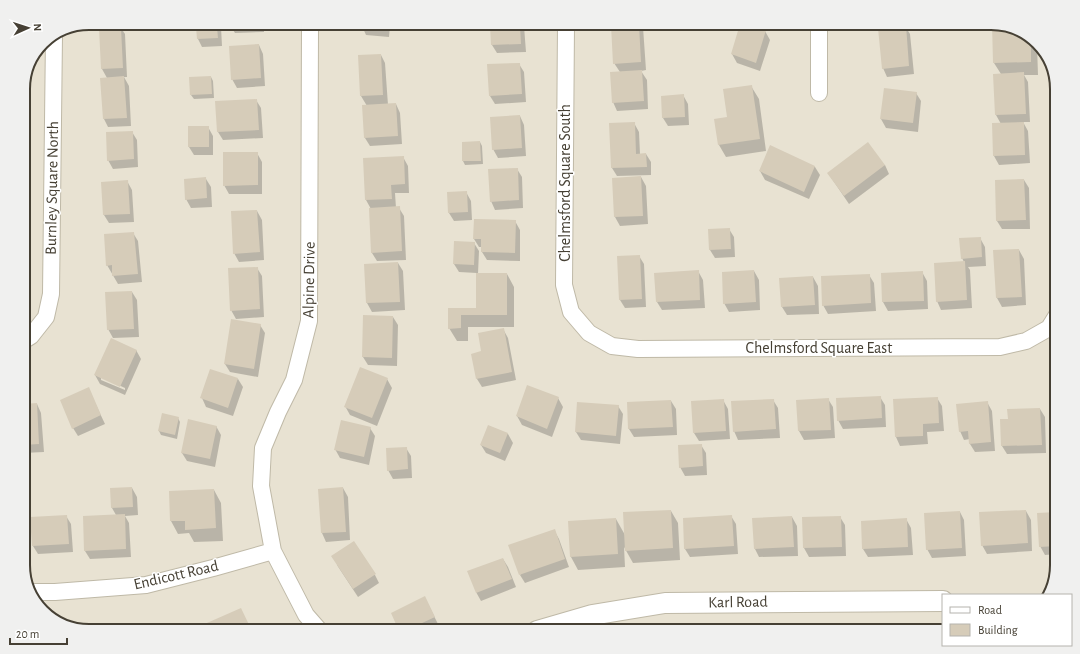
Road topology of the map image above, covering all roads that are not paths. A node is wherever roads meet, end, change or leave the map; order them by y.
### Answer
1 (310, 30) edge
2 (566, 30) edge
3 (819, 30) edge
4 (54, 42) edge
5 (819, 93) dead end
6 (1050, 323) edge
7 (589, 333) joint
8 (30, 335) edge
9 (273, 551) junction
10 (37, 592) edge
11 (942, 601) edge
12 (314, 624) edge
13 (561, 624) edge

1 - 9 street, Alpine Drive
2 - 7 street, Chelmsford Square South
3 - 5 street
4 - 8 street, Burnley Square North
6 - 7 street, Chelmsford Square East
9 - 10 street, Endicott Road
9 - 12 street, Alpine Drive
11 - 13 street, Karl Road

